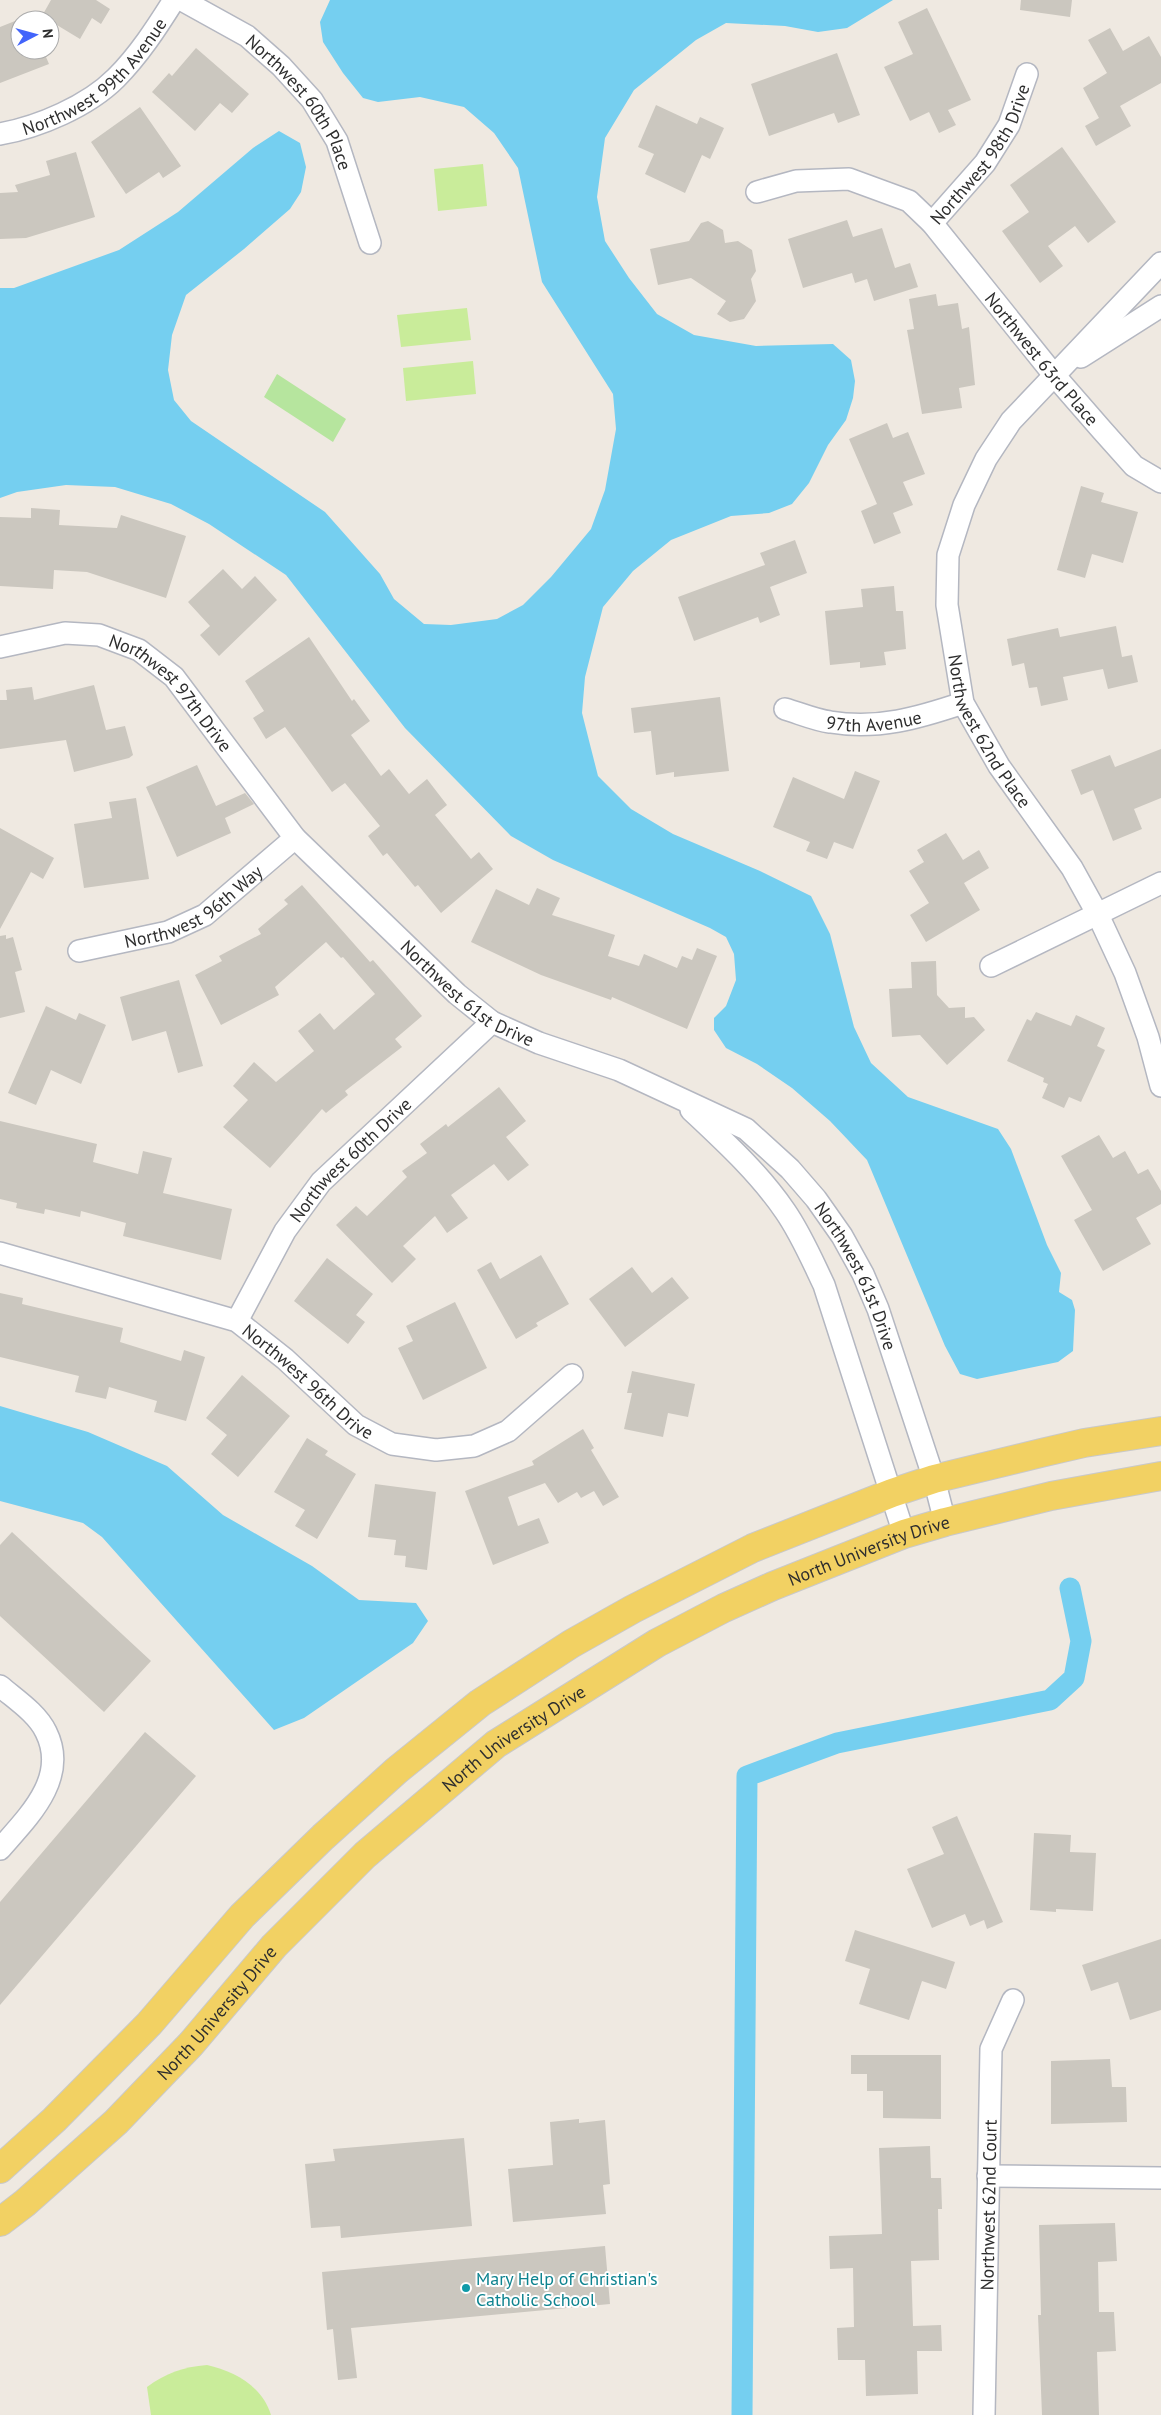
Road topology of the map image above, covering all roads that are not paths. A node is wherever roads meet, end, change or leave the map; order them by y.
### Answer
1 (174, 0) edge
2 (182, 0) edge
3 (1027, 74) dead end
4 (0, 134) edge
5 (757, 192) dead end
6 (932, 223) junction
7 (370, 243) dead end
8 (1161, 263) edge
9 (1161, 306) edge
10 (1054, 375) junction
11 (1161, 482) edge
12 (0, 647) edge
13 (963, 703) junction
14 (785, 709) dead end
15 (295, 838) junction
16 (1161, 883) edge
17 (1098, 915) junction
18 (79, 951) dead end
19 (991, 966) dead end
20 (492, 1022) junction
21 (1161, 1086) edge
22 (676, 1096) junction
23 (0, 1253) edge
24 (237, 1321) junction
25 (572, 1375) dead end
26 (1161, 1430) edge
27 (1161, 1476) edge
28 (934, 1479) junction
29 (892, 1493) junction
30 (945, 1522) junction
31 (904, 1534) junction
32 (0, 1686) edge
33 (0, 1849) edge
34 (1013, 2000) dead end
35 (0, 2169) edge
36 (988, 2176) junction
37 (1161, 2178) edge
38 (0, 2222) edge
39 (984, 2415) edge

1 - 4 street, Northwest 99th Avenue
2 - 7 street, Northwest 60th Place
3 - 6 street, Northwest 98th Drive
5 - 6 street, Northwest 98th Drive
6 - 10 street, Northwest 63rd Place
8 - 10 street, Northwest 62nd Place
9 - 10 street, Northwest 62nd Place
10 - 11 street, Northwest 63rd Place
10 - 13 street, Northwest 62nd Place
12 - 15 street, Northwest 97th Drive
13 - 14 street, 97th Avenue
13 - 17 street, Northwest 62nd Place
15 - 18 street, Northwest 96th Way
15 - 20 street, Northwest 61st Drive
16 - 17 street
17 - 19 street
17 - 21 street, Northwest 62nd Place
20 - 22 street, Northwest 61st Drive
20 - 24 street, Northwest 60th Drive
22 - 28 street, Northwest 61st Drive
22 - 29 street, Northwest 61st Drive
23 - 24 street, Northwest 96th Drive
24 - 25 street, Northwest 96th Drive
26 - 28 main road
27 - 30 main road, North University Drive
28 - 29 main road
28 - 30 street, Northwest 61st Drive
29 - 31 street, Northwest 61st Drive
29 - 35 main road
30 - 31 main road, North University Drive
31 - 38 main road, North University Drive
32 - 33 street
34 - 36 street, Northwest 62nd Court
36 - 37 street
36 - 39 street, Northwest 62nd Court

